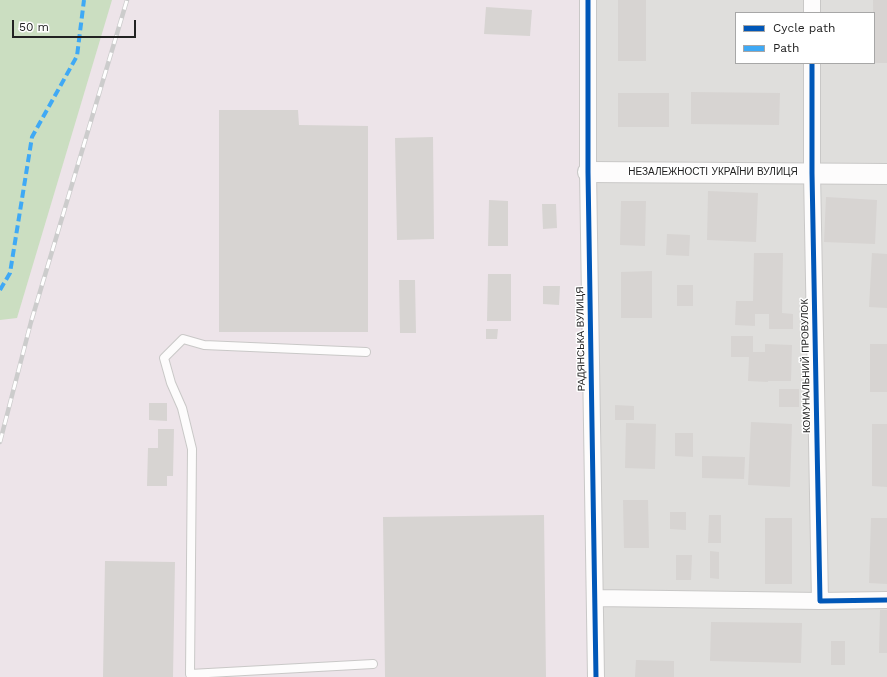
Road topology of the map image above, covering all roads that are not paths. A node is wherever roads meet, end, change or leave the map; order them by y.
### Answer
1 (588, 0) edge
2 (812, 0) edge
3 (812, 12) edge
4 (812, 64) edge
5 (588, 172) junction
6 (812, 173) junction
7 (887, 174) edge
8 (366, 352) dead end
9 (595, 598) junction
10 (887, 600) edge
11 (820, 601) junction
12 (373, 664) dead end
13 (190, 676) edge
14 (596, 677) edge

1 - 5 street, РАДЯНСЬКА ВУЛИЦЯ
2 - 3 street
4 - 6 street, КОМУНАЛЬНИЙ ПРОВУЛОК
5 - 6 street, НЕЗАЛЕЖНОСТІ УКРАЇНИ ВУЛИЦЯ
5 - 9 street, РАДЯНСЬКА ВУЛИЦЯ
6 - 7 street, НЕЗАЛЕЖНОСТІ УКРАЇНИ ВУЛИЦЯ
6 - 11 street, КОМУНАЛЬНИЙ ПРОВУЛОК
8 - 13 lane
9 - 11 street
9 - 14 street, РАДЯНСЬКА ВУЛИЦЯ
10 - 11 street
12 - 13 lane

